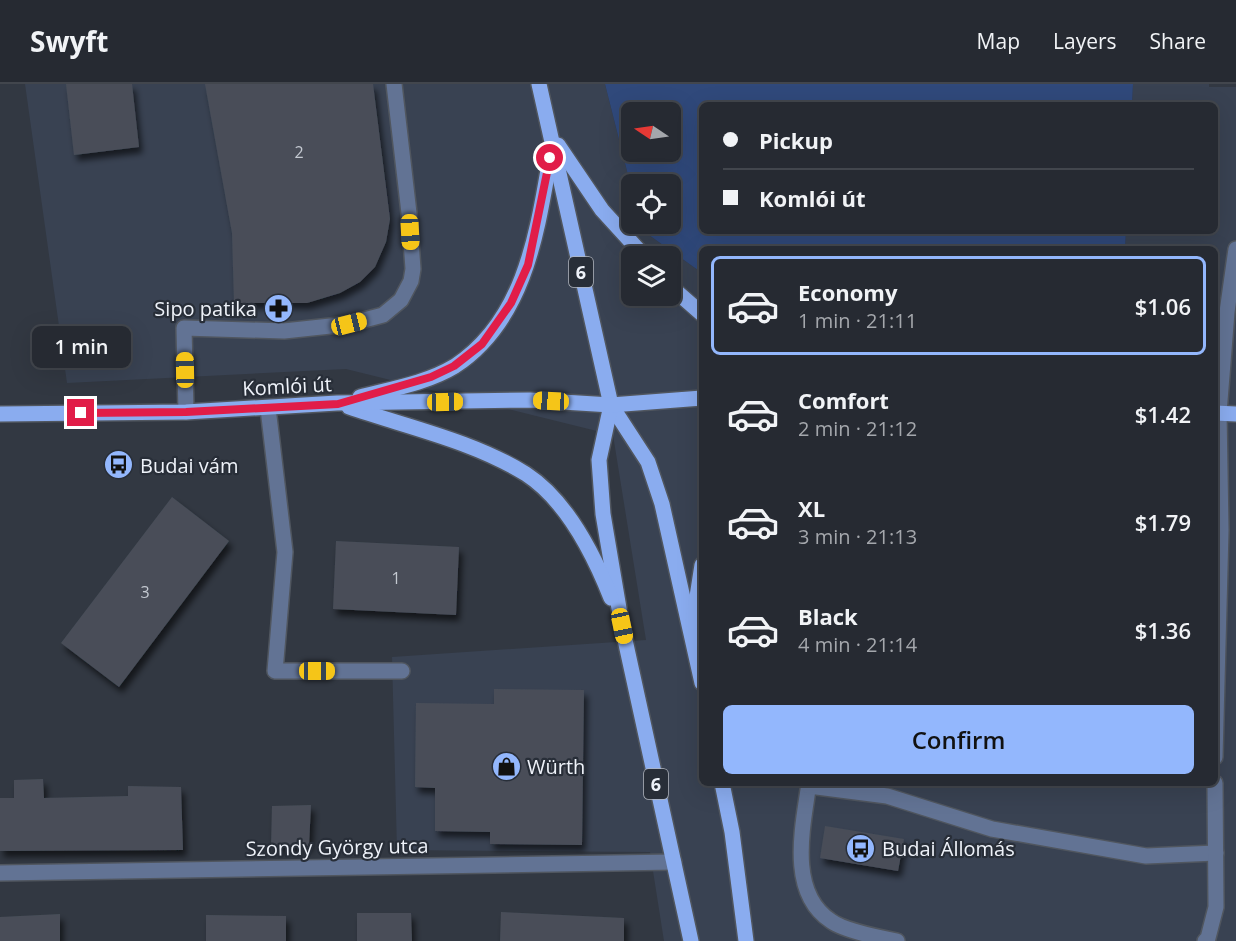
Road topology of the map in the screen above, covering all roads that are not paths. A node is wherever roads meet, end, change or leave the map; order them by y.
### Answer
1 (393, 84) edge
2 (539, 84) edge
3 (553, 138) junction
4 (635, 246) edge
5 (1236, 249) edge
6 (681, 296) edge
7 (699, 311) edge
8 (699, 398) edge
9 (1218, 403) edge
10 (338, 404) junction
11 (611, 405) junction
12 (268, 408) junction
13 (186, 412) junction
14 (1218, 413) edge
15 (0, 414) edge
16 (1236, 414) edge
17 (1218, 442) edge
18 (699, 583) edge
19 (622, 626) junction
20 (691, 630) junction
21 (1218, 644) edge
22 (699, 669) edge
23 (402, 671) dead end
24 (723, 786) edge
25 (809, 786) edge
26 (822, 786) edge
27 (1215, 786) edge
28 (1216, 853) junction
29 (674, 862) junction
30 (0, 873) edge
31 (889, 940) edge
32 (691, 941) edge
33 (746, 941) edge
34 (1205, 941) edge

1 - 13 street
2 - 3 main road, 6
3 - 4 main road
3 - 10 main road
3 - 11 main road, 6
5 - 9 street
6 - 7 main road
8 - 11 main road, Komlói út
10 - 11 main road, Komlói út
10 - 12 main road, Komlói út
10 - 19 main road
11 - 19 main road, 6
11 - 20 main road, 6
12 - 13 main road, Komlói út
12 - 23 street
13 - 15 main road, Komlói út
14 - 16 main road
17 - 21 street
18 - 20 main road
19 - 29 main road, 6
20 - 22 main road, 6
24 - 33 main road
25 - 31 street
26 - 28 street
27 - 28 street
28 - 34 street
29 - 30 street, Szondy György utca
29 - 32 main road, 6

